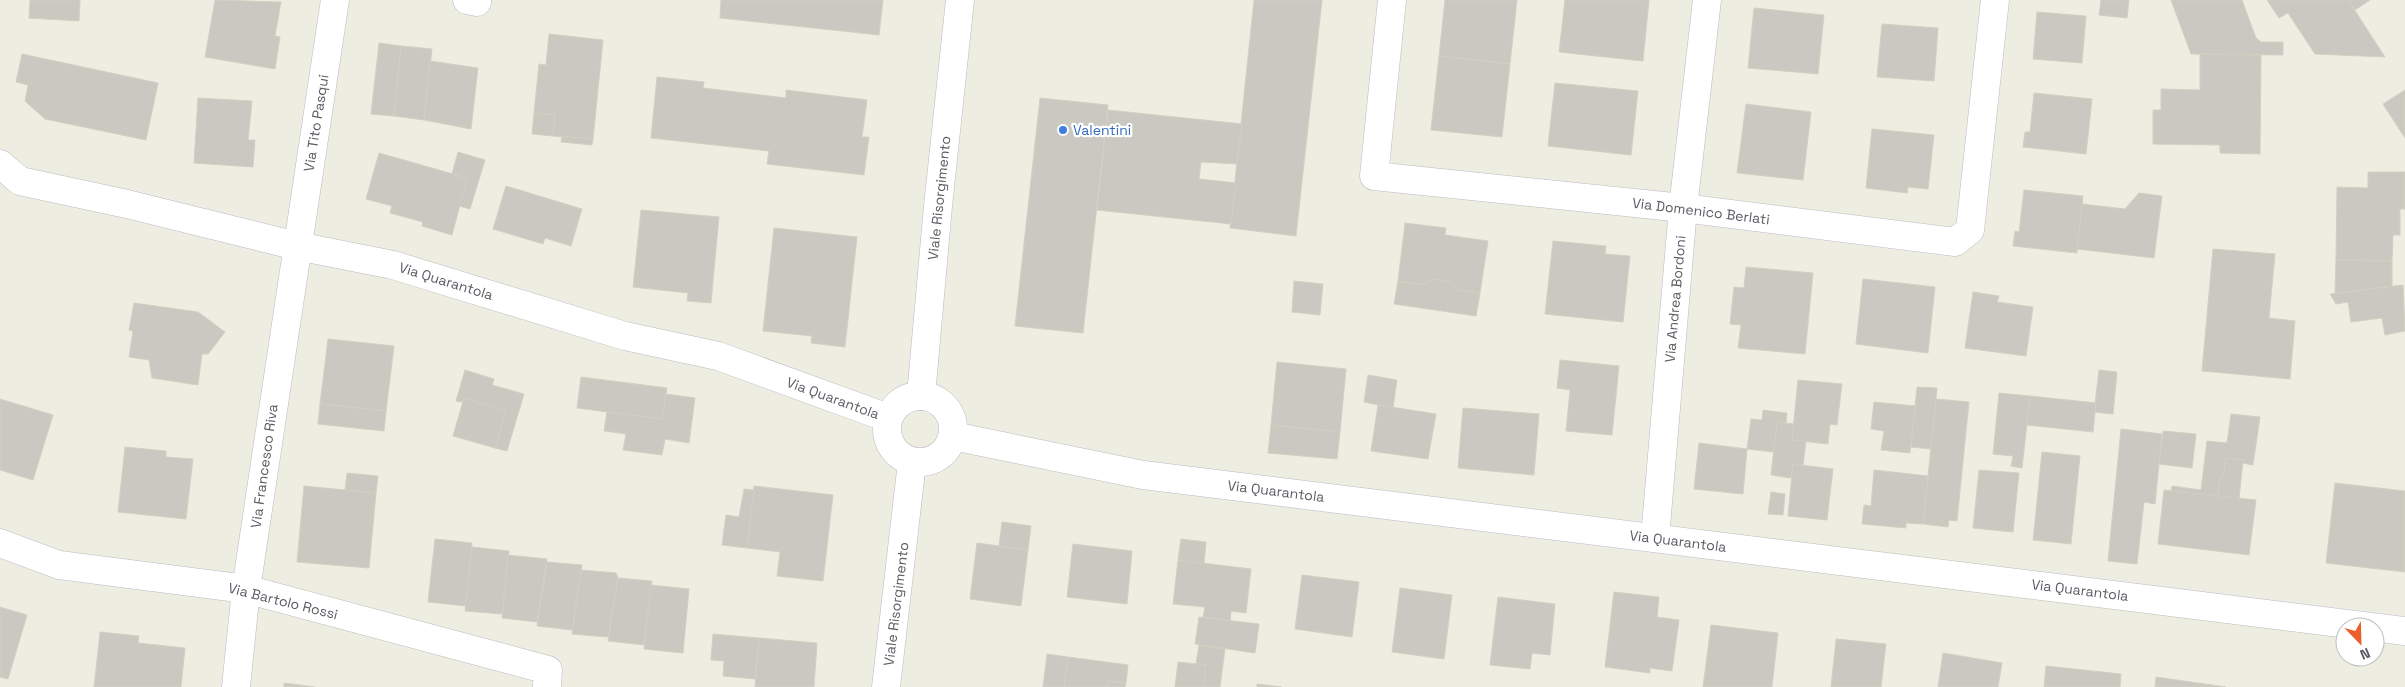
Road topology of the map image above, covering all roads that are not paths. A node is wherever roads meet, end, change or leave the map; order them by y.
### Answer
1 (335, 0) edge
2 (960, 0) edge
3 (1392, 0) edge
4 (1707, 0) edge
5 (1995, 0) edge
6 (0, 164) edge
7 (1683, 208) junction
8 (297, 246) junction
9 (921, 396) junction
10 (888, 418) junction
11 (953, 436) junction
12 (912, 462) junction
13 (1654, 538) junction
14 (0, 543) edge
15 (246, 589) junction
16 (2405, 631) edge
17 (236, 687) edge
18 (546, 687) edge
19 (886, 687) edge

1 - 8 street, Via Tito Pasqui
2 - 9 street, Viale Risorgimento
3 - 7 street, Via Domenico Berlati
4 - 7 street, Via Andrea Bordoni
5 - 7 street, Via Domenico Berlati
6 - 8 street, Via Quarantola
7 - 13 street, Via Andrea Bordoni
8 - 10 street, Via Quarantola
8 - 15 street, Via Francesco Riva
9 - 10 street
9 - 11 street
10 - 12 street
11 - 12 street
11 - 13 street, Via Quarantola
12 - 19 street, Viale Risorgimento
13 - 16 street, Via Quarantola
14 - 15 street, Via Bartolo Rossi
15 - 17 street, Via Francesco Riva
15 - 18 street, Via Bartolo Rossi

